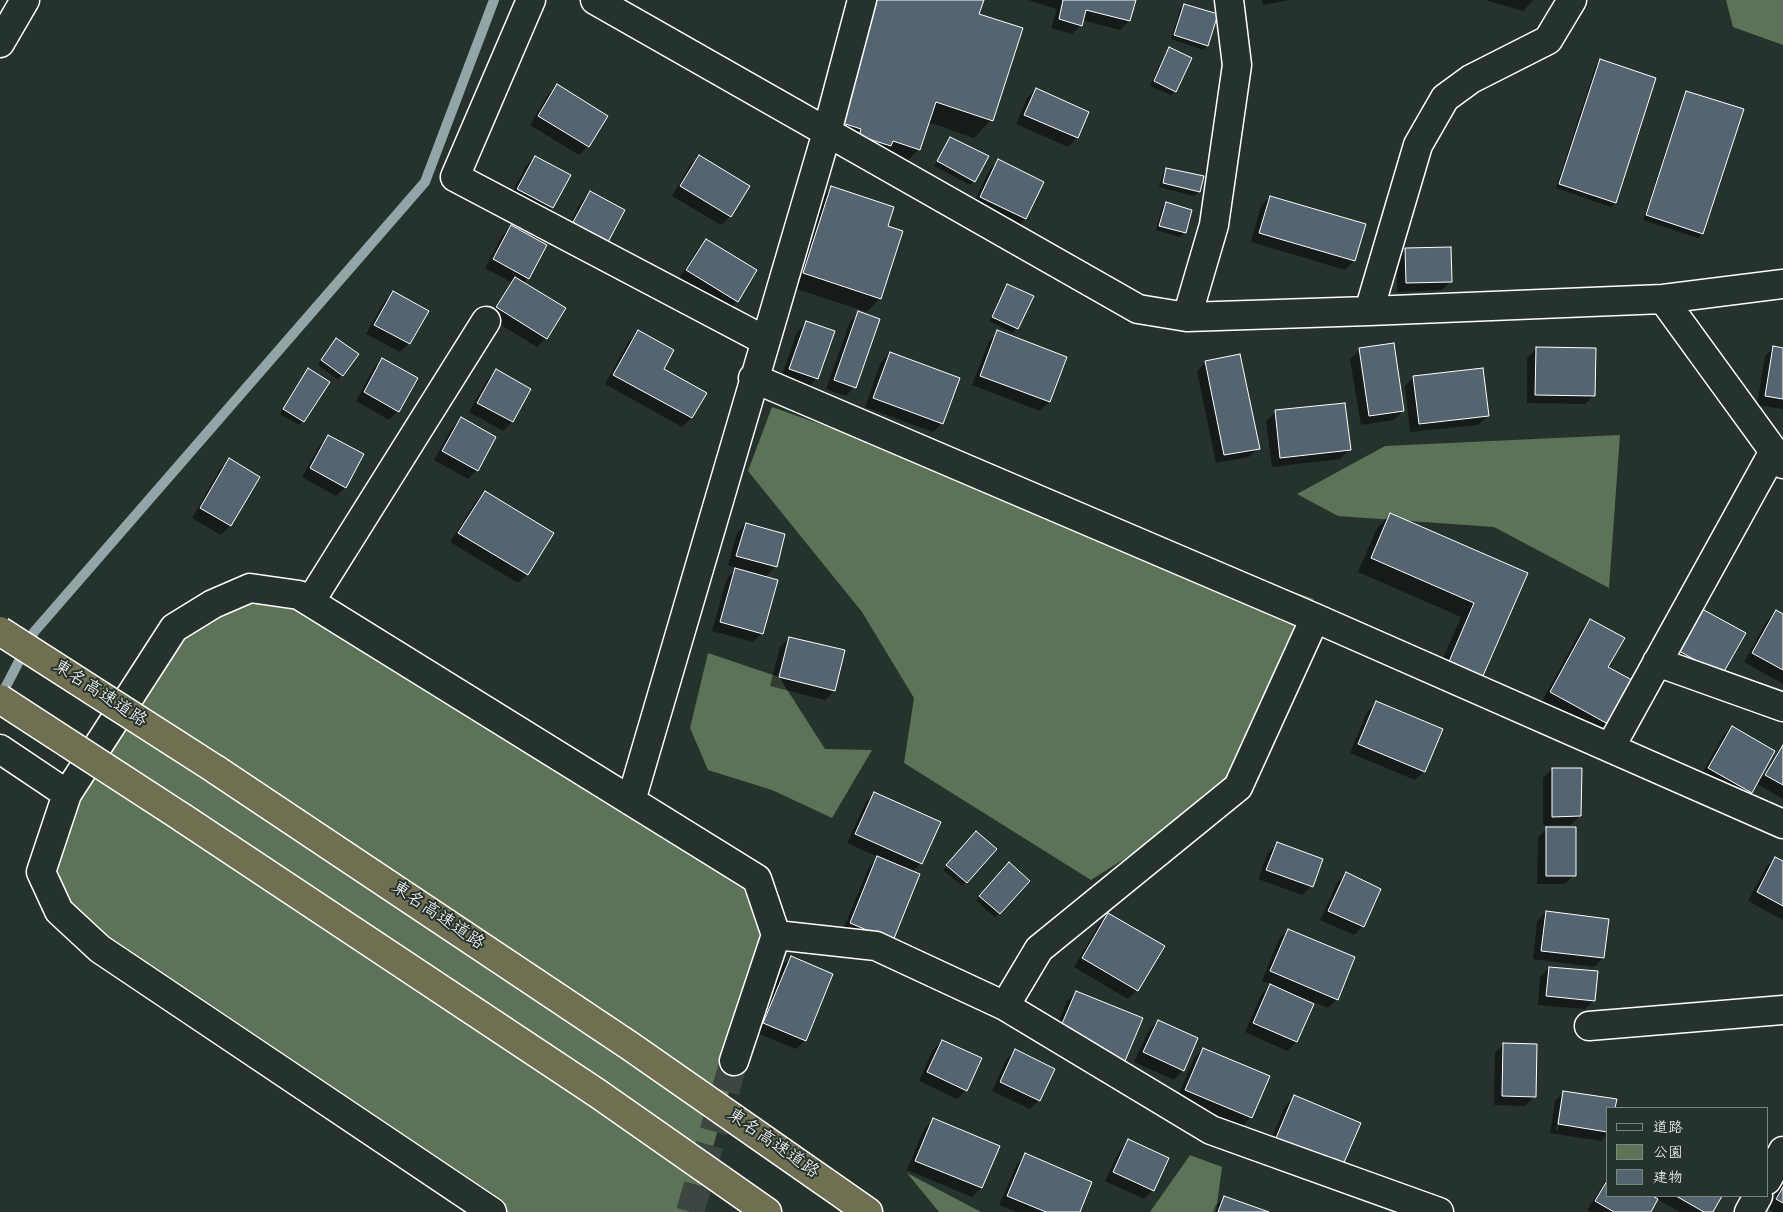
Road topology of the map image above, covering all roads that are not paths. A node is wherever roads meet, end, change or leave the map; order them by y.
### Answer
1 (25, 0) edge
2 (531, 0) edge
3 (595, 0) edge
4 (862, 0) edge
5 (1229, 0) edge
6 (1572, 0) edge
7 (0, 43) edge
8 (827, 132) junction
9 (1783, 284) edge
10 (1663, 299) junction
11 (1369, 311) junction
12 (1187, 317) junction
13 (486, 321) dead end
14 (764, 340) junction
15 (753, 378) junction
16 (1778, 457) edge
17 (310, 602) junction
18 (1315, 618) junction
19 (0, 631) edge
20 (1657, 662) junction
21 (0, 699) edge
22 (1783, 707) edge
23 (1610, 748) junction
24 (0, 749) edge
25 (66, 794) junction
26 (631, 801) junction
27 (1783, 824) edge
28 (776, 936) junction
29 (1005, 1006) junction
30 (1783, 1010) edge
31 (1588, 1026) dead end
32 (734, 1061) tunnel mouth
33 (1783, 1151) edge
34 (1768, 1178) edge
35 (1757, 1197) edge
36 (492, 1212) edge
37 (767, 1212) edge
38 (868, 1212) edge
39 (1439, 1212) edge
40 (1749, 1212) edge

1 - 7 street
2 - 14 street
3 - 8 street
4 - 8 street
5 - 12 street
6 - 11 street
8 - 12 street
8 - 14 street
9 - 10 street
10 - 11 street
10 - 16 street
11 - 12 street
13 - 17 street
14 - 15 street
15 - 18 street
15 - 26 street
16 - 20 street
17 - 25 street
17 - 26 street
18 - 23 street
18 - 29 street
19 - 38 highway, 東名高速道路, bridge
20 - 22 street
20 - 23 street
21 - 37 highway, bridge
23 - 27 street
24 - 25 street
25 - 36 street
26 - 28 street
28 - 29 street
28 - 32 street
29 - 39 street
30 - 31 street
33 - 34 street
35 - 40 street

